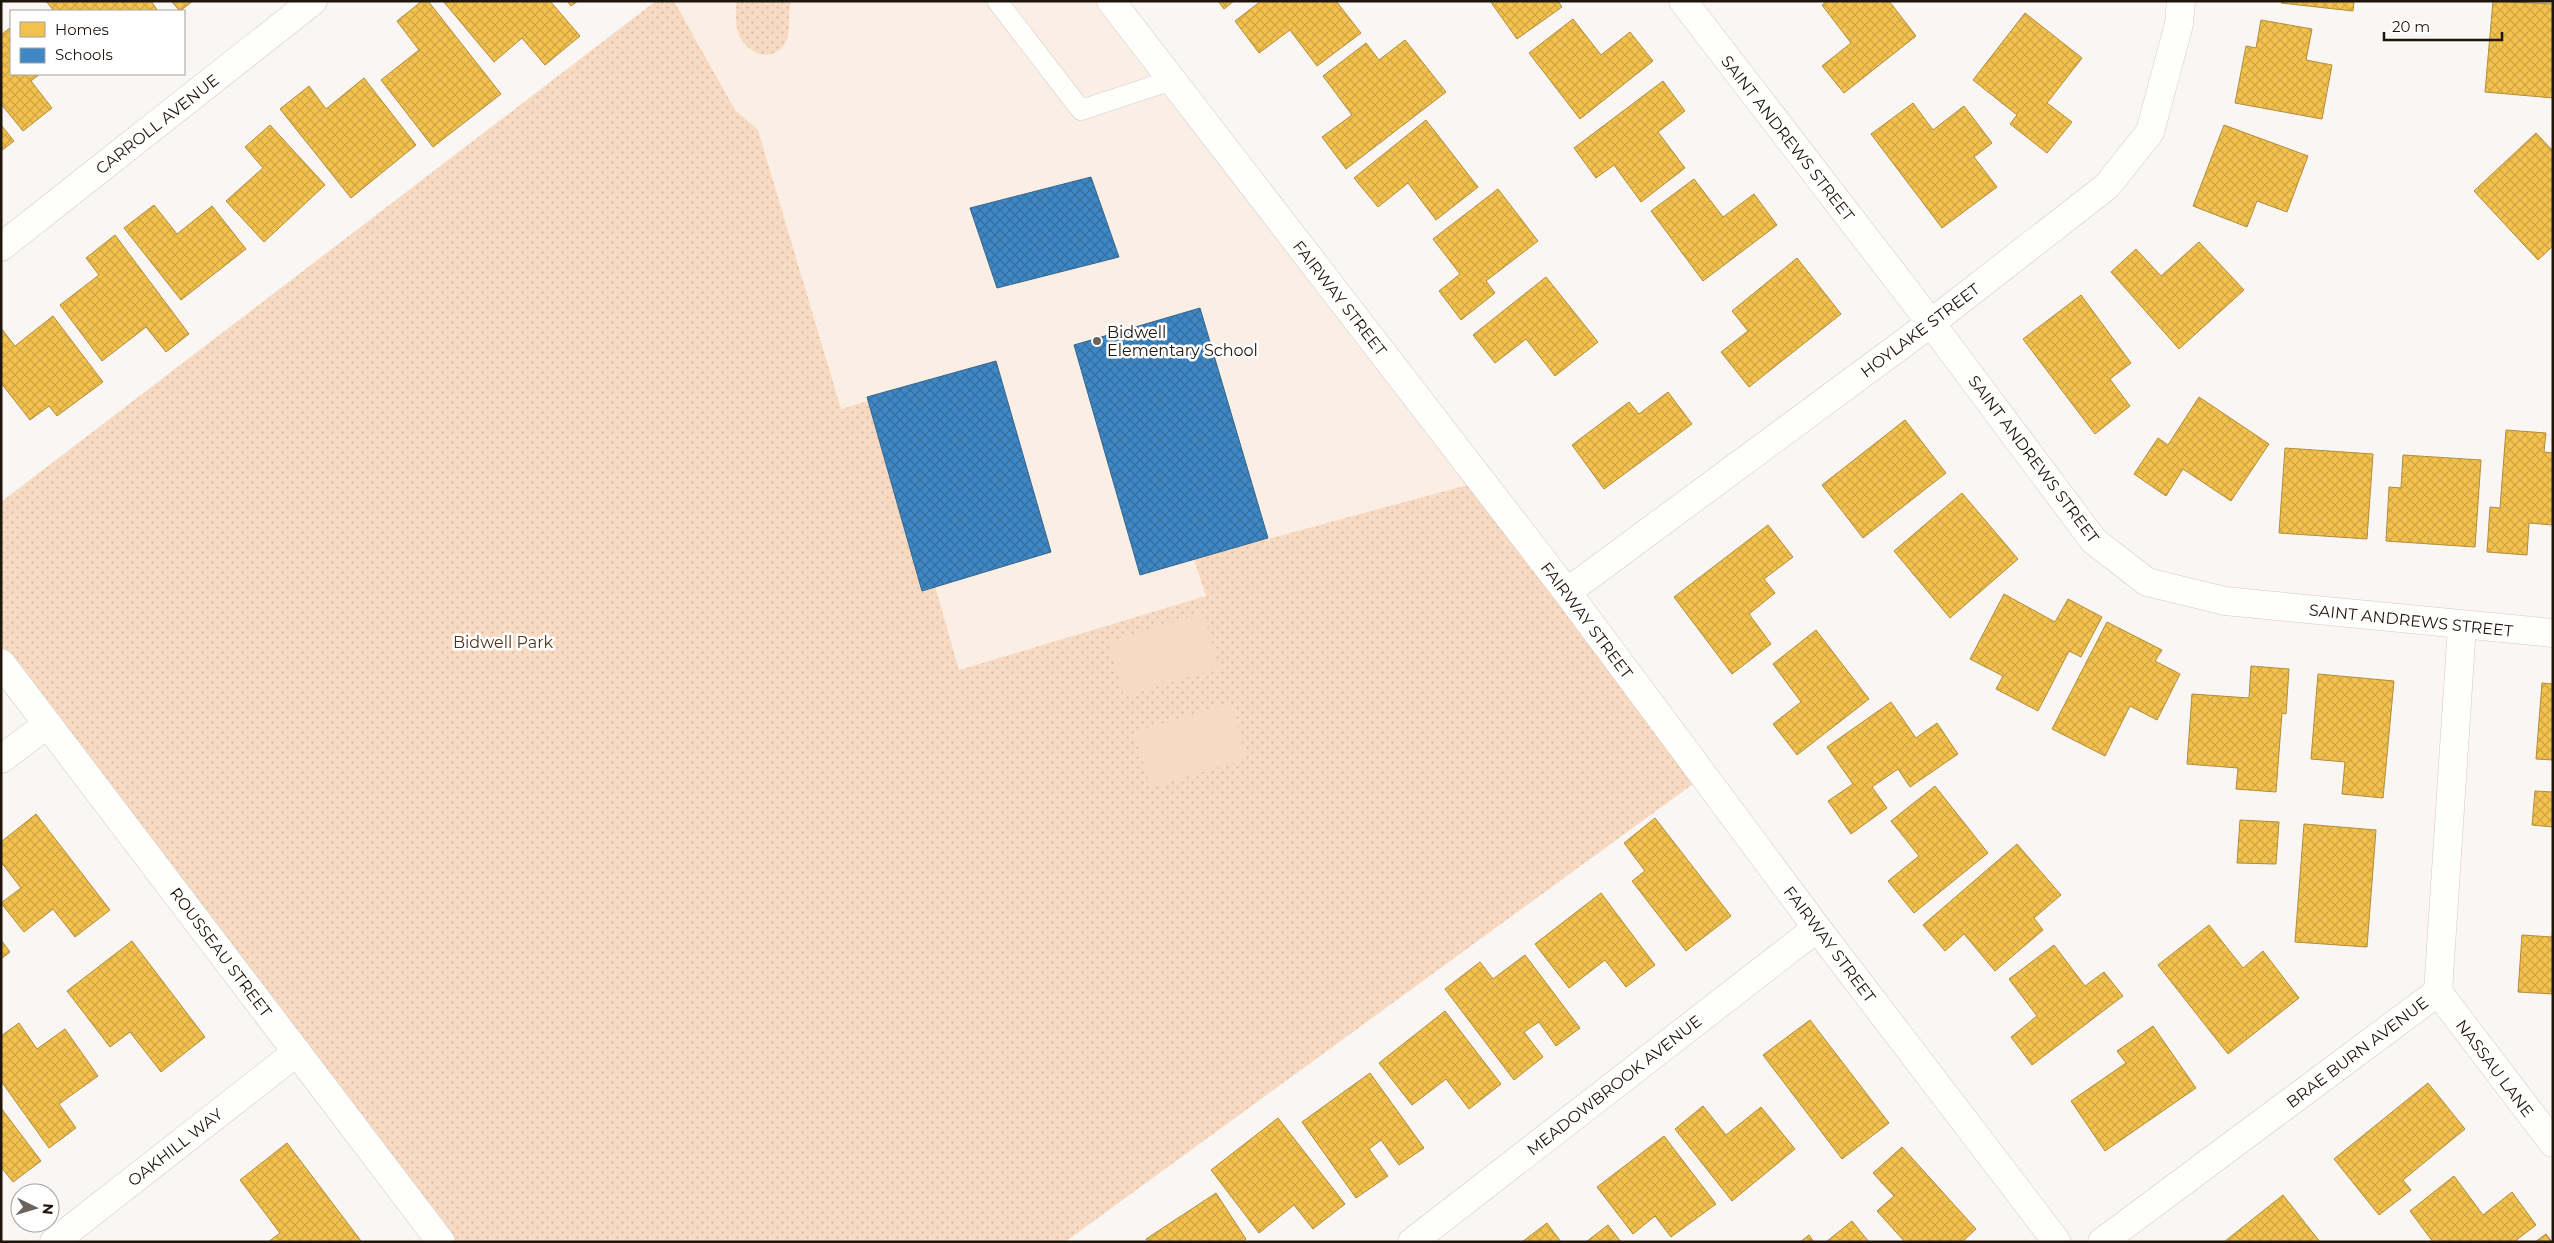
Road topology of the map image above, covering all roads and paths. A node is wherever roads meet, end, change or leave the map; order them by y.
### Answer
1 (313, 1) edge
2 (997, 1) edge
3 (1111, 1) edge
4 (1682, 1) edge
5 (2180, 1) edge
6 (1172, 80) junction
7 (1, 247) edge
8 (1931, 323) junction
9 (1567, 592) junction
10 (2462, 626) junction
11 (2553, 633) edge
12 (1, 663) edge
13 (48, 724) junction
14 (1, 759) edge
15 (1817, 928) junction
16 (2438, 992) junction
17 (297, 1052) junction
18 (2553, 1143) edge
19 (54, 1242) edge
20 (441, 1242) edge
21 (1412, 1242) edge
22 (2057, 1242) edge
23 (2102, 1242) edge

1 - 7 street, CARROLL AVENUE
2 - 6 lane
3 - 6 street, FAIRWAY STREET
4 - 8 street, SAINT ANDREWS STREET
5 - 8 street, HOYLAKE STREET
6 - 9 street, FAIRWAY STREET
8 - 9 street, HOYLAKE STREET
8 - 10 street, SAINT ANDREWS STREET
9 - 15 street, FAIRWAY STREET
10 - 11 street, SAINT ANDREWS STREET
10 - 16 street, BRAE BURN AVENUE
12 - 13 street, ROUSSEAU STREET
13 - 14 street
13 - 17 street, ROUSSEAU STREET
15 - 21 street, MEADOWBROOK AVENUE
15 - 22 street, FAIRWAY STREET
16 - 18 street, NASSAU LANE
16 - 23 street, BRAE BURN AVENUE
17 - 19 street, OAKHILL WAY
17 - 20 street, ROUSSEAU STREET

